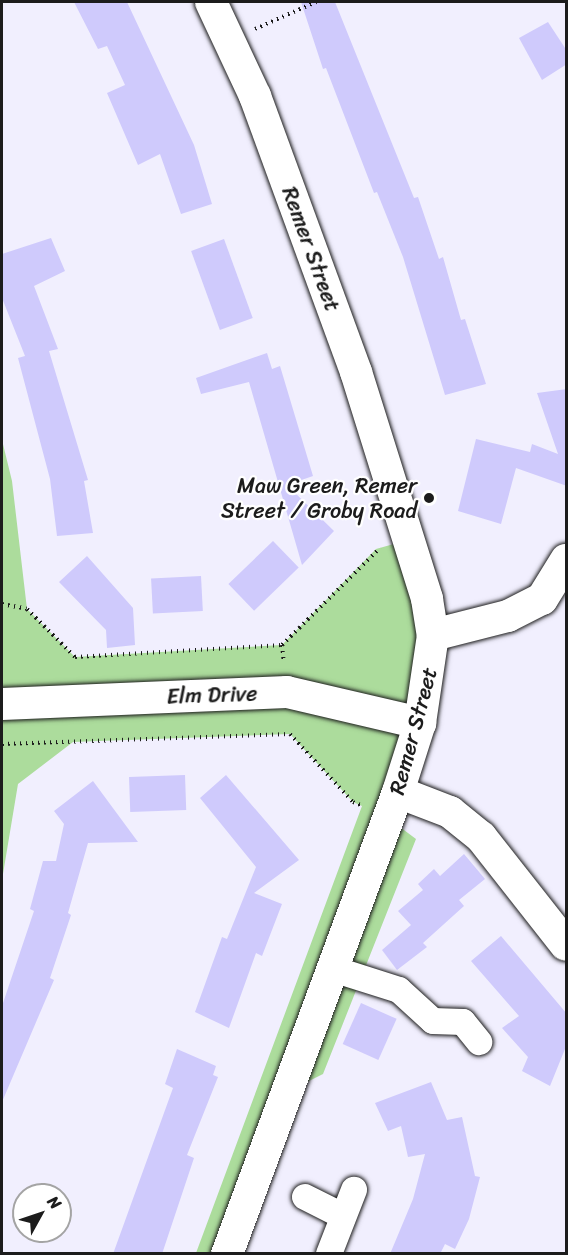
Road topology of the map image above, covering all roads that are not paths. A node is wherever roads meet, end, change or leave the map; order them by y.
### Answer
1 (211, 2) edge
2 (567, 560) edge
3 (433, 634) junction
4 (2, 704) edge
5 (420, 723) junction
6 (393, 805) junction
7 (567, 945) edge
8 (333, 969) junction
9 (479, 1042) dead end
10 (354, 1190) dead end
11 (305, 1197) dead end
12 (343, 1216) junction
13 (227, 1254) edge
14 (329, 1254) edge

1 - 3 street, Remer Street
2 - 3 street
3 - 5 street, Remer Street
4 - 5 street, Elm Drive
5 - 6 street, Remer Street
6 - 7 street
6 - 8 street, Remer Street
8 - 9 street
8 - 13 street, Remer Street
10 - 12 street
11 - 12 street
12 - 14 street

